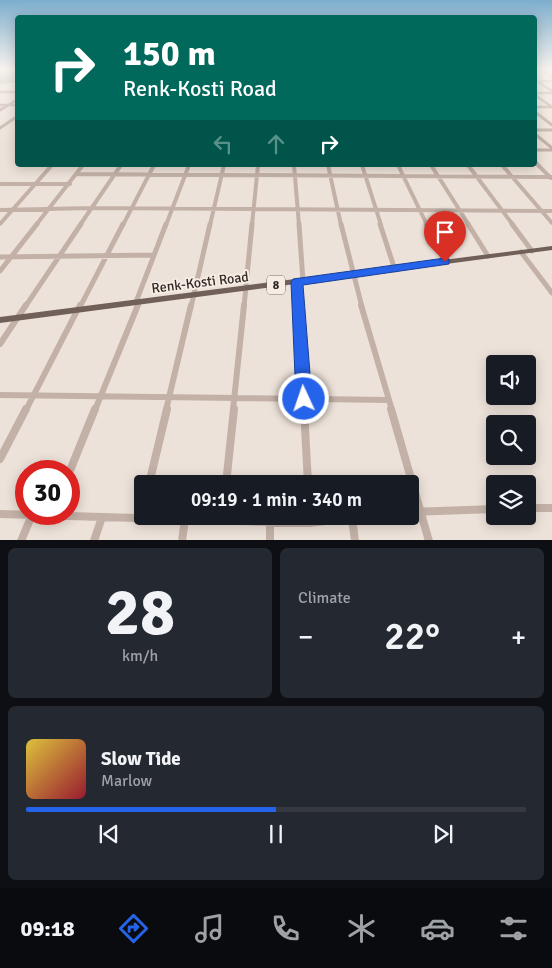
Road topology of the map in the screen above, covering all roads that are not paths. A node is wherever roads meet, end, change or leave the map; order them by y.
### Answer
1 (537, 96) edge
2 (15, 100) edge
3 (0, 105) edge
4 (7, 105) junction
5 (15, 105) edge
6 (537, 107) edge
7 (552, 107) edge
8 (0, 110) edge
9 (537, 114) edge
10 (15, 118) edge
11 (0, 121) edge
12 (10, 121) junction
13 (546, 121) junction
14 (552, 121) edge
15 (552, 125) edge
16 (0, 128) edge
17 (552, 130) edge
18 (537, 132) edge
19 (537, 134) edge
20 (552, 149) edge
21 (537, 150) edge
22 (537, 164) edge
23 (50, 167) edge
24 (81, 167) edge
25 (119, 167) edge
26 (153, 167) edge
27 (187, 167) edge
28 (224, 167) edge
29 (258, 167) edge
30 (294, 167) edge
31 (328, 167) edge
32 (363, 167) edge
33 (399, 167) edge
34 (432, 167) edge
35 (469, 167) edge
36 (504, 167) edge
37 (76, 174) junction
38 (114, 174) junction
39 (150, 174) junction
40 (185, 175) junction
41 (222, 175) junction
42 (257, 175) junction
43 (294, 176) junction
44 (330, 176) junction
45 (365, 176) junction
46 (402, 176) junction
47 (438, 176) junction
48 (476, 177) junction
49 (512, 177) junction
50 (552, 178) edge
51 (0, 184) edge
52 (35, 184) junction
53 (70, 184) junction
54 (92, 208) junction
55 (130, 208) junction
56 (171, 209) junction
57 (213, 209) junction
58 (253, 209) junction
59 (296, 209) junction
60 (0, 210) edge
61 (13, 210) junction
62 (50, 210) junction
63 (336, 210) junction
64 (376, 210) junction
65 (418, 210) junction
66 (459, 210) junction
67 (501, 210) junction
68 (541, 210) junction
69 (552, 211) edge
70 (552, 223) edge
71 (0, 224) edge
72 (552, 248) edge
73 (532, 250) junction
74 (522, 252) junction
75 (60, 255) junction
76 (105, 255) junction
77 (153, 255) junction
78 (488, 256) junction
79 (0, 257) edge
80 (13, 257) junction
81 (445, 262) junction
82 (395, 270) junction
83 (0, 271) edge
84 (355, 275) junction
85 (300, 282) junction
86 (246, 288) junction
87 (552, 293) edge
88 (194, 295) junction
89 (138, 302) junction
90 (78, 310) junction
91 (18, 318) junction
92 (0, 320) edge
93 (0, 344) edge
94 (0, 395) edge
95 (35, 395) junction
96 (101, 396) junction
97 (170, 397) junction
98 (235, 398) junction
99 (304, 399) junction
100 (389, 400) junction
101 (0, 459) edge
102 (74, 460) edge
103 (151, 475) edge
104 (227, 475) edge
105 (308, 475) edge
106 (536, 508) edge
107 (552, 508) edge
108 (486, 509) edge
109 (421, 511) junction
110 (0, 514) edge
111 (15, 514) edge
112 (134, 515) edge
113 (80, 516) edge
114 (102, 517) junction
115 (28, 525) edge
116 (184, 525) edge
117 (270, 525) edge
118 (353, 525) edge
119 (21, 540) edge
120 (94, 540) edge
121 (182, 540) edge
122 (270, 540) edge
123 (355, 540) edge
124 (429, 540) edge

1 - 7 street
2 - 4 street
3 - 4 street
4 - 5 street
4 - 8 street
6 - 7 street
9 - 13 street
10 - 12 street
11 - 12 street
12 - 16 street
13 - 14 street
13 - 15 street
17 - 18 street
19 - 20 street
20 - 21 street
22 - 50 street
23 - 52 street
24 - 37 street
25 - 38 street
26 - 39 street
27 - 40 street
28 - 41 street
29 - 42 street
30 - 43 street
31 - 44 street
32 - 45 street
33 - 46 street
34 - 47 street
35 - 48 street
36 - 49 street
37 - 38 street
37 - 53 street
38 - 39 street
38 - 54 street
39 - 40 street
39 - 55 street
40 - 41 street
40 - 56 street
41 - 42 street
41 - 57 street
42 - 43 street
42 - 58 street
43 - 44 street
43 - 59 street
44 - 45 street
44 - 63 street
45 - 46 street
45 - 64 street
46 - 47 street
46 - 65 street
47 - 48 street
47 - 66 street
48 - 49 street
48 - 67 street
49 - 50 street
49 - 68 street
51 - 52 street
52 - 53 street
52 - 61 street
53 - 62 street
54 - 55 street
54 - 62 street
54 - 75 street
55 - 56 street
55 - 76 street
56 - 57 street
56 - 77 street
57 - 58 street
57 - 88 street
58 - 59 street
58 - 86 street
59 - 63 street
59 - 85 street
60 - 61 street
61 - 62 street
61 - 71 street
62 - 80 street
63 - 64 street
63 - 84 street
64 - 65 street
64 - 82 street
65 - 66 street
65 - 81 street
66 - 67 street
66 - 78 street
67 - 68 street
67 - 73 street
68 - 69 street
68 - 70 street
72 - 73 main road, Renk-Kosti Road / 8
73 - 74 main road, Renk-Kosti Road / 8
74 - 78 main road, Renk-Kosti Road / 8
74 - 87 street
75 - 76 street
75 - 80 street
75 - 91 street
76 - 77 street
76 - 90 street
77 - 89 street
78 - 81 main road, Renk-Kosti Road / 8
79 - 80 street
80 - 83 street
81 - 82 main road, Renk-Kosti Road / 8
82 - 84 main road, Renk-Kosti Road / 8
84 - 85 main road, Renk-Kosti Road / 8
84 - 100 street
85 - 86 main road, Renk-Kosti Road / 8
85 - 99 street
86 - 88 main road, Renk-Kosti Road / 8
86 - 98 street
88 - 89 main road, Renk-Kosti Road / 8
88 - 97 street
89 - 90 main road, Renk-Kosti Road / 8
89 - 96 street
90 - 91 main road, Renk-Kosti Road / 8
90 - 95 street
91 - 92 main road, Renk-Kosti Road / 8
91 - 93 street
94 - 95 street
95 - 96 street
95 - 101 street
96 - 97 street
96 - 102 street
97 - 98 street
97 - 103 street
98 - 99 street
98 - 104 street
99 - 100 street
99 - 105 street
100 - 109 street
106 - 107 street
108 - 109 street
109 - 124 street
110 - 111 street
112 - 114 street
113 - 114 street
114 - 120 street
115 - 119 street
116 - 121 street
117 - 122 street
118 - 123 street

